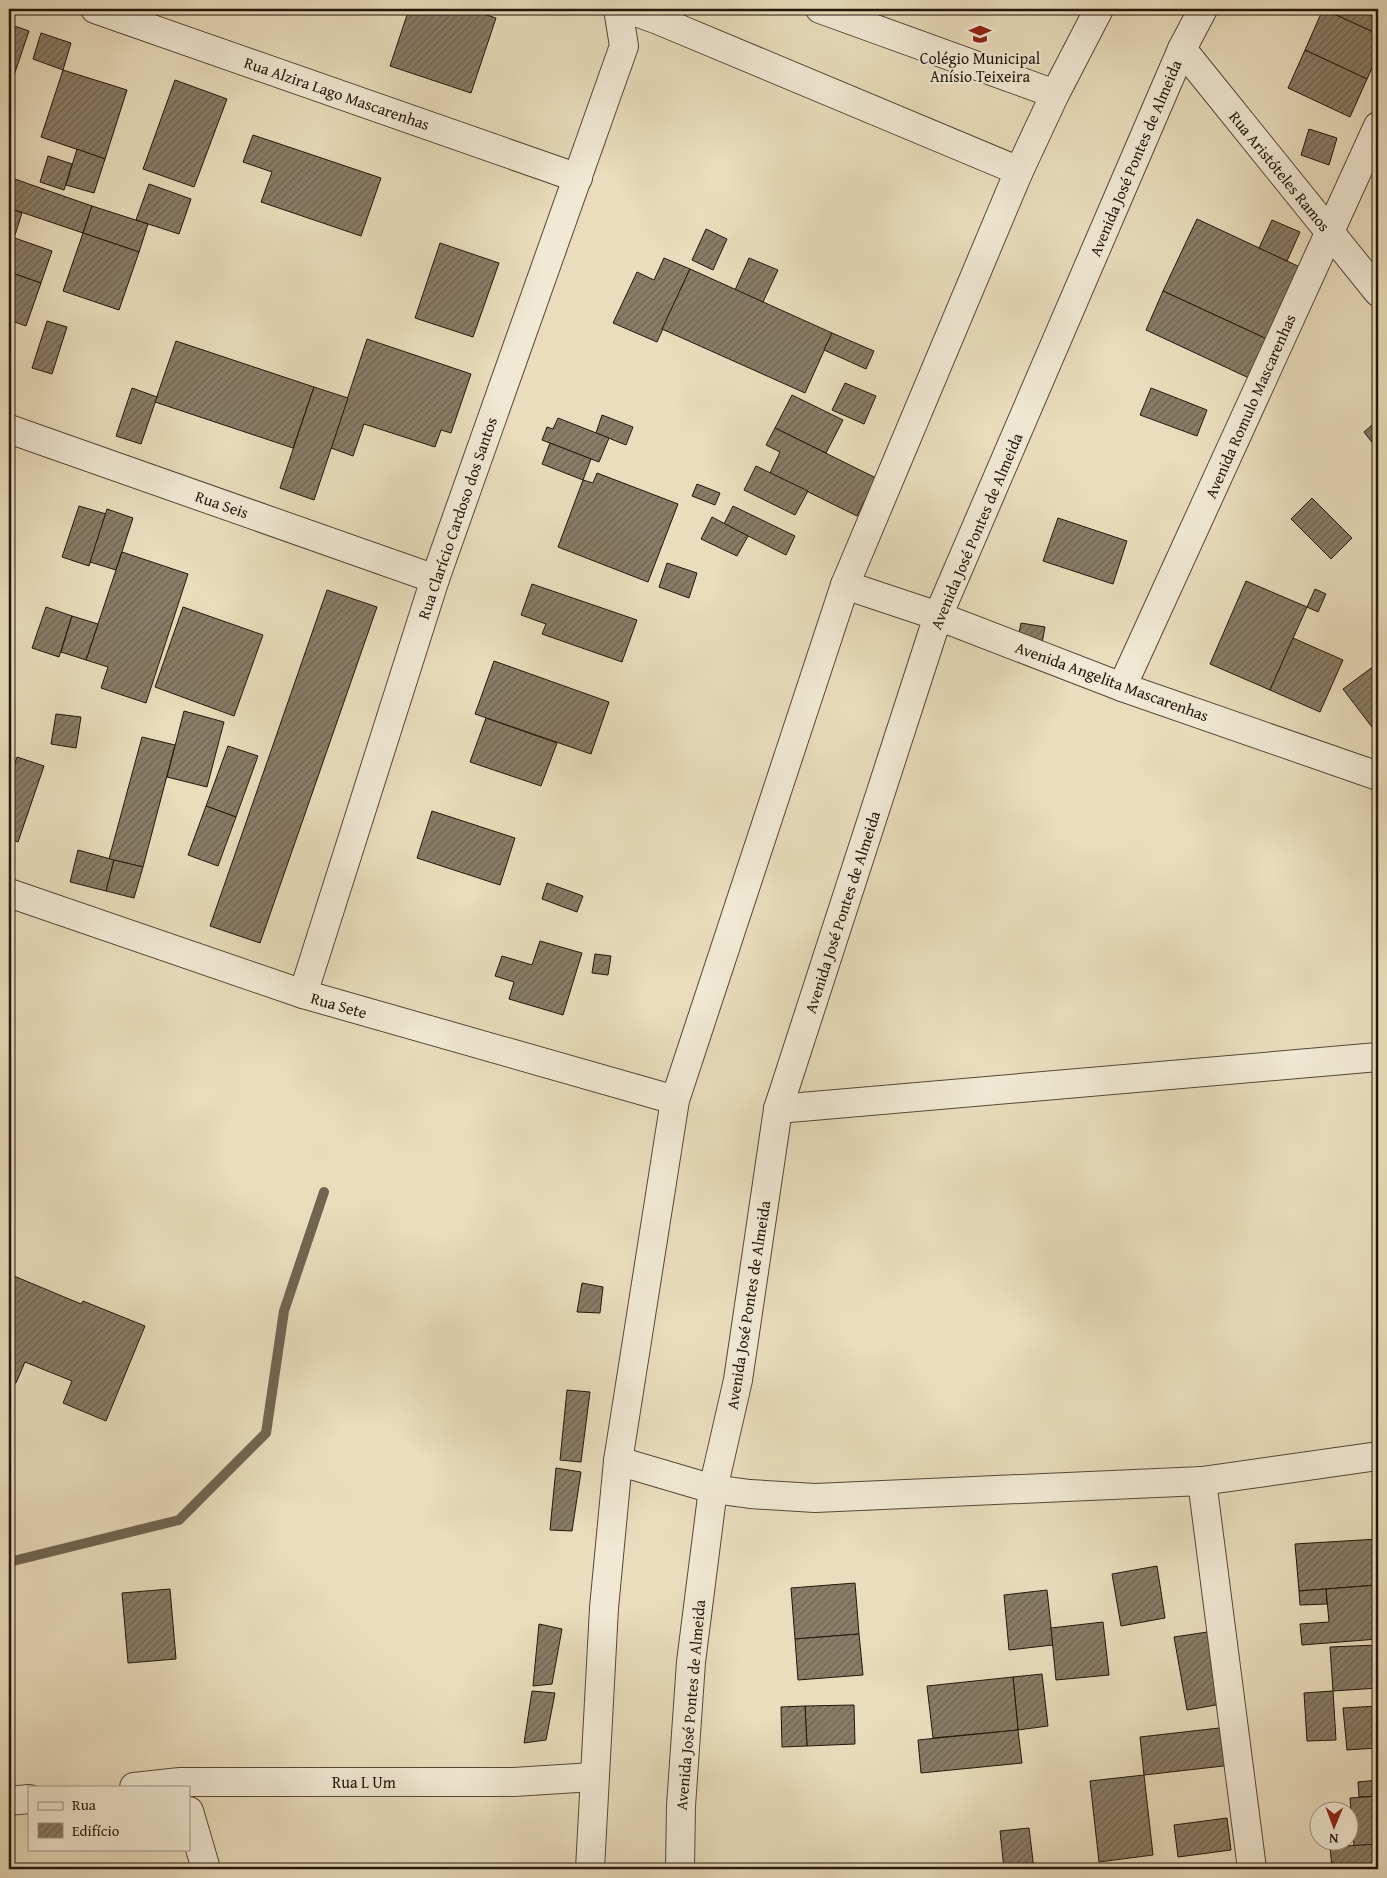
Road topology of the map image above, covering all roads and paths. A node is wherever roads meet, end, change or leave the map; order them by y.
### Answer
1 (95, 9) edge
2 (618, 9) edge
3 (628, 9) edge
4 (820, 9) edge
5 (1099, 9) edge
6 (1203, 9) edge
7 (660, 14) edge
8 (624, 46) junction
9 (1182, 49) junction
10 (1055, 94) junction
11 (1378, 126) edge
12 (1019, 171) junction
13 (578, 178) junction
14 (1329, 231) junction
15 (1378, 292) edge
16 (9, 429) edge
17 (435, 578) junction
18 (846, 585) junction
19 (938, 616) junction
20 (1122, 687) junction
21 (1378, 776) edge
22 (9, 893) edge
23 (303, 994) junction
24 (1378, 1058) edge
25 (675, 1100) junction
26 (778, 1109) junction
27 (1378, 1456) edge
28 (618, 1462) junction
29 (1202, 1481) junction
30 (713, 1489) junction
31 (594, 1777) junction
32 (181, 1784) edge
33 (150, 1786) edge
34 (28, 1799) edge
35 (9, 1801) edge
36 (190, 1814) edge
37 (206, 1869) edge
38 (590, 1869) edge
39 (680, 1869) edge
40 (1252, 1869) edge

1 - 13 street, Rua Alzira Lago Mascarenhas
2 - 8 street, Rua Clarício Cardoso dos Santos
3 - 7 street
4 - 10 street
5 - 10 street
6 - 9 street, Avenida José Pontes de Almeida
7 - 8 street
7 - 12 street
8 - 13 street, Rua Clarício Cardoso dos Santos
9 - 14 street, Rua Aristóteles Ramos
9 - 19 street, Avenida José Pontes de Almeida
10 - 12 street
11 - 14 street, Avenida Romulo Mascarenhas
12 - 18 street
13 - 17 street, Rua Clarício Cardoso dos Santos
14 - 15 street, Rua Aristóteles Ramos
14 - 20 street, Avenida Romulo Mascarenhas
16 - 17 street, Rua Seis
17 - 23 street, Rua Clarício Cardoso dos Santos
18 - 19 street, Avenida Angelita Mascarenhas
18 - 25 street
19 - 20 street, Avenida Angelita Mascarenhas
19 - 26 street, Avenida José Pontes de Almeida
20 - 21 street, Avenida Angelita Mascarenhas
22 - 23 street, Rua Sete
23 - 25 street, Rua Sete
24 - 26 street
25 - 28 street
26 - 30 street, Avenida José Pontes de Almeida
27 - 29 street
28 - 30 street
28 - 31 street
29 - 30 street
29 - 40 street
30 - 39 street, Avenida José Pontes de Almeida
31 - 32 street, Rua L Um
31 - 38 street
32 - 33 street, Rua L Um
34 - 35 street
36 - 37 street

